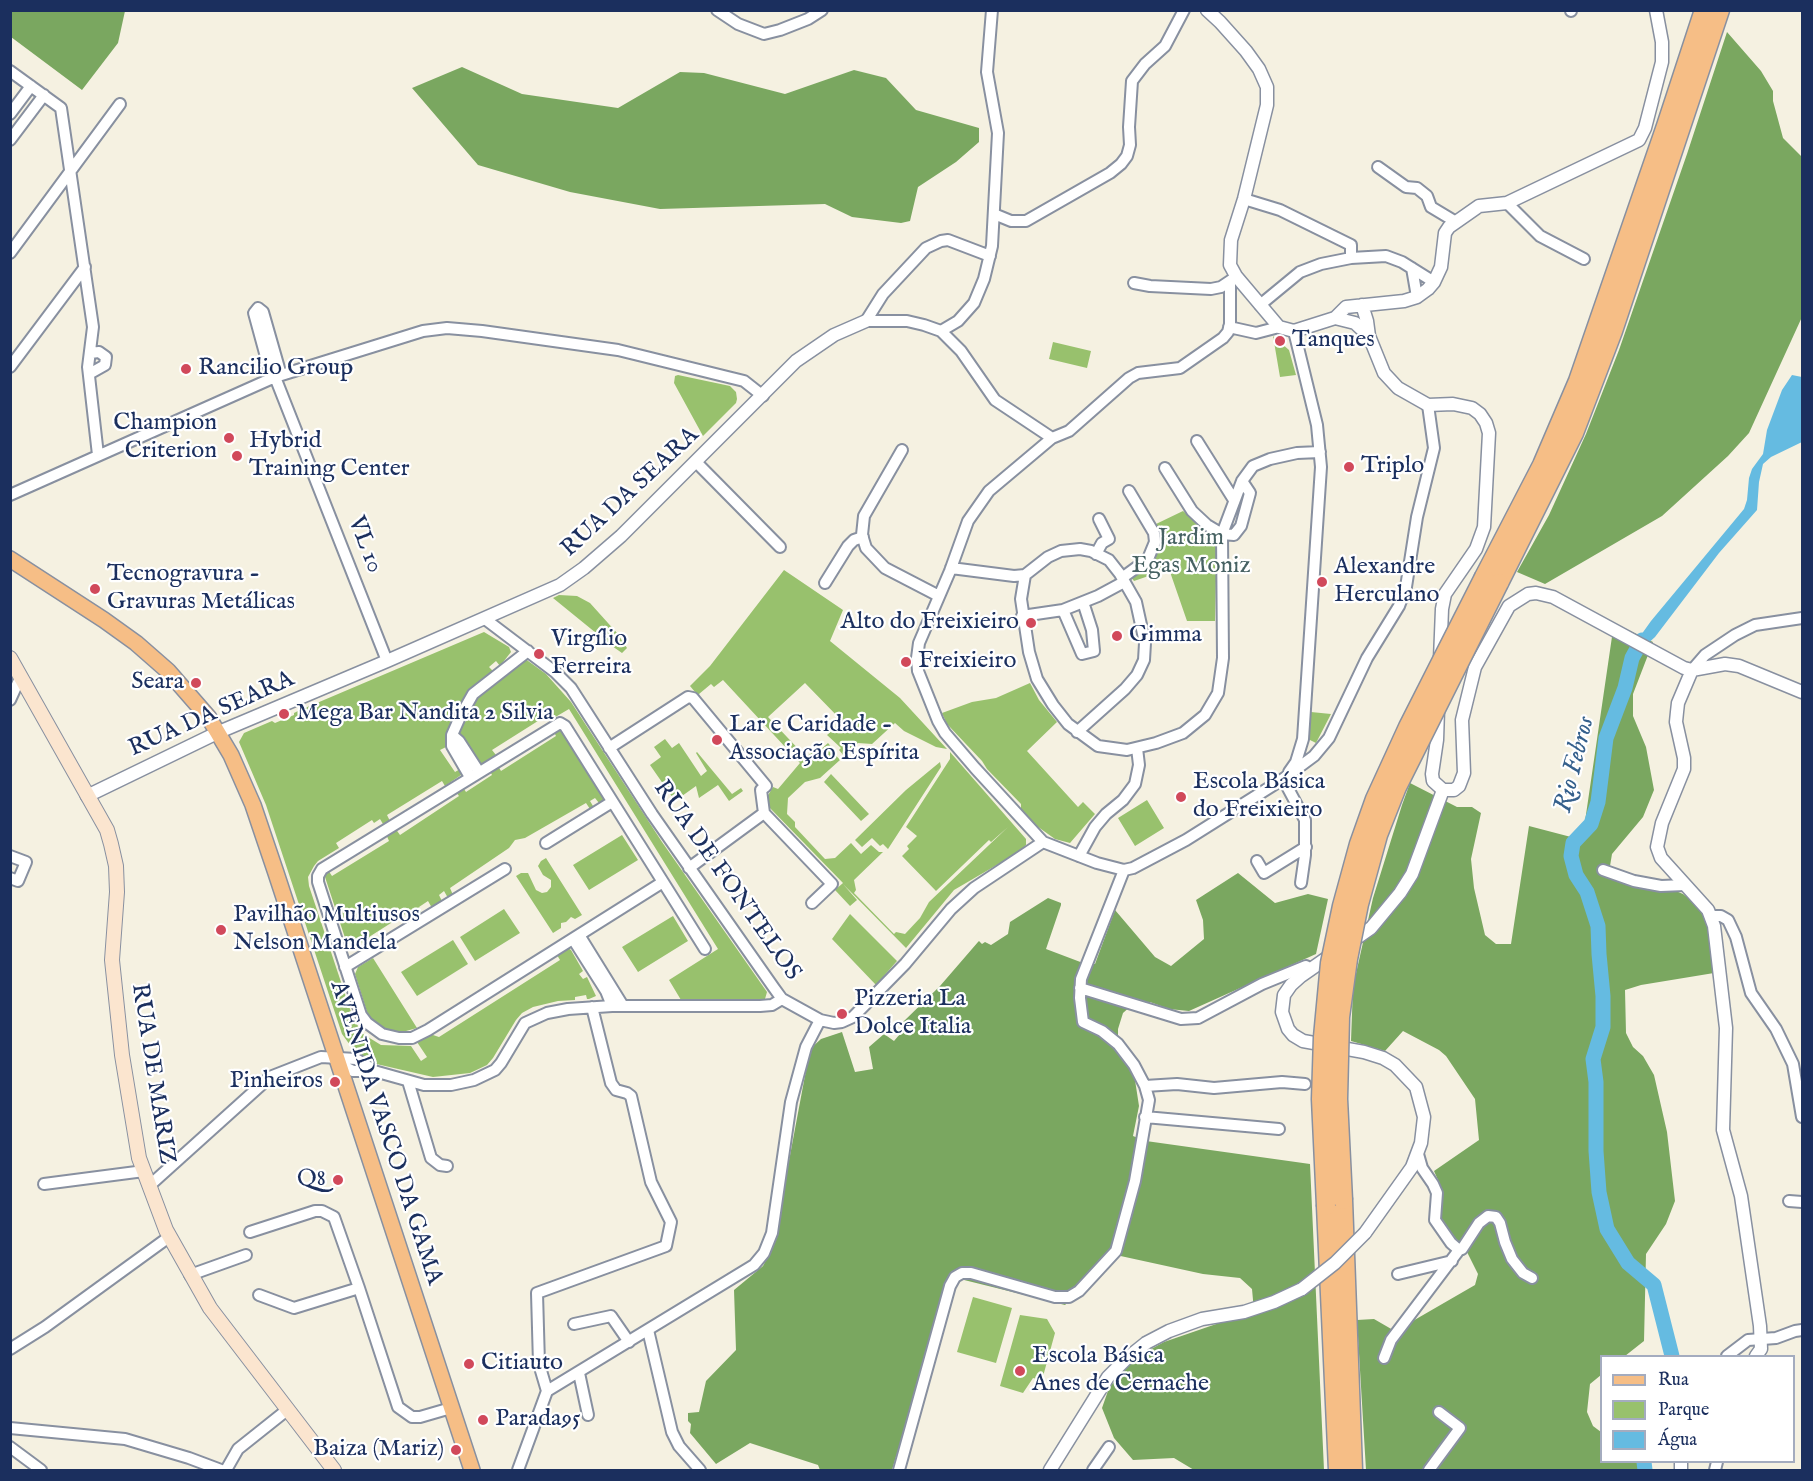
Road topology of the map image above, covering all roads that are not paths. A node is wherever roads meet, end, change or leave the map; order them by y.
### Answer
1 (717, 10) edge
2 (822, 10) edge
3 (992, 10) edge
4 (1184, 10) edge
5 (1207, 10) edge
6 (1656, 10) edge
7 (1704, 10) edge
8 (1720, 10) edge
9 (10, 71) edge
10 (31, 86) junction
11 (44, 95) junction
12 (120, 104) dead end
13 (10, 114) edge
14 (10, 140) edge
15 (1378, 167) dead end
16 (71, 172) junction
17 (1244, 199) junction
18 (1507, 203) junction
19 (994, 214) junction
20 (1456, 222) junction
21 (10, 253) edge
22 (990, 256) junction
23 (1351, 258) junction
24 (1584, 259) dead end
25 (85, 267) junction
26 (1412, 268) junction
27 (1233, 279) junction
28 (1434, 282) junction
29 (1134, 283) dead end
30 (1417, 297) junction
31 (1260, 305) junction
32 (1362, 305) junction
33 (1335, 318) junction
34 (866, 321) junction
35 (1229, 327) junction
36 (1279, 327) junction
37 (941, 331) junction
38 (1294, 331) junction
39 (1368, 336) junction
40 (90, 352) junction
41 (10, 367) edge
42 (89, 374) junction
43 (276, 377) junction
44 (763, 396) junction
45 (1428, 405) junction
46 (1052, 438) junction
47 (1197, 441) dead end
48 (902, 450) dead end
49 (1320, 452) junction
50 (98, 455) junction
51 (696, 462) junction
52 (1165, 468) dead end
53 (1242, 481) junction
54 (1129, 491) dead end
55 (10, 495) edge
56 (1234, 500) junction
57 (1099, 519) dead end
58 (1222, 534) junction
59 (863, 537) junction
60 (780, 547) dead end
61 (1096, 554) junction
62 (10, 559) edge
63 (951, 568) junction
64 (1025, 575) junction
65 (1123, 580) junction
66 (1492, 580) junction
67 (825, 583) dead end
68 (939, 596) junction
69 (1083, 602) junction
70 (1063, 610) junction
71 (1022, 616) junction
72 (1803, 618) edge
73 (485, 619) junction
74 (528, 651) junction
75 (10, 657) edge
76 (387, 662) junction
77 (1692, 670) junction
78 (20, 678) junction
79 (1803, 692) edge
80 (10, 700) edge
81 (219, 732) junction
82 (1077, 732) junction
83 (609, 748) junction
84 (1137, 748) junction
85 (474, 775) junction
86 (1284, 779) junction
87 (1443, 790) junction
88 (87, 796) junction
89 (612, 802) junction
90 (764, 813) junction
91 (546, 843) dead end
92 (1043, 843) junction
93 (1306, 847) junction
94 (10, 856) edge
95 (1079, 856) junction
96 (1257, 861) dead end
97 (689, 868) junction
98 (505, 869) dead end
99 (1124, 870) junction
100 (1603, 870) dead end
101 (10, 878) edge
102 (663, 882) junction
103 (1301, 883) dead end
104 (1684, 885) junction
105 (812, 903) dead end
106 (1710, 916) junction
107 (576, 937) junction
108 (705, 949) dead end
109 (345, 967) junction
110 (1311, 969) junction
111 (1080, 988) junction
112 (782, 999) junction
113 (617, 1006) junction
114 (592, 1007) junction
115 (820, 1020) junction
116 (336, 1058) junction
117 (408, 1081) junction
118 (1305, 1084) dead end
119 (1145, 1086) junction
120 (1145, 1117) junction
121 (1803, 1117) edge
122 (1279, 1129) dead end
123 (1418, 1154) junction
124 (447, 1166) dead end
125 (144, 1171) junction
126 (44, 1184) dead end
127 (149, 1186) junction
128 (1789, 1202) dead end
129 (1803, 1202) edge
130 (1334, 1203) junction
131 (250, 1232) dead end
132 (169, 1237) junction
133 (1459, 1250) junction
134 (246, 1255) dead end
135 (1452, 1261) junction
136 (1398, 1274) dead end
137 (190, 1275) junction
138 (1532, 1278) dead end
139 (359, 1288) junction
140 (259, 1294) dead end
141 (574, 1324) dead end
142 (648, 1330) junction
143 (1803, 1330) edge
144 (1762, 1338) junction
145 (629, 1342) junction
146 (10, 1349) edge
147 (1728, 1355) edge
148 (1757, 1355) edge
149 (1384, 1358) dead end
150 (579, 1373) junction
151 (547, 1391) junction
152 (452, 1408) junction
153 (286, 1410) junction
154 (1439, 1412) dead end
155 (588, 1415) dead end
156 (10, 1428) edge
157 (10, 1447) edge
158 (1109, 1447) dead end
159 (41, 1470) edge
160 (221, 1470) edge
161 (226, 1470) edge
162 (334, 1470) edge
163 (472, 1470) edge
164 (518, 1470) edge
165 (700, 1470) edge
166 (899, 1470) edge
167 (1050, 1470) edge
168 (1093, 1470) edge
169 (1338, 1470) edge
170 (1353, 1470) edge
171 (1429, 1470) edge

1 - 2 street
3 - 19 street
4 - 19 street
5 - 17 street
6 - 18 street
7 - 66 highway
8 - 66 highway
9 - 10 street
10 - 11 street
10 - 13 street
11 - 14 street
11 - 16 street
12 - 16 street
15 - 20 street
16 - 21 street
16 - 25 street
17 - 23 street
17 - 27 street
18 - 20 street
18 - 24 street
19 - 22 street
20 - 28 street
22 - 34 street
22 - 37 street
23 - 26 street
23 - 31 street
25 - 40 street
25 - 41 street
26 - 28 street
26 - 30 street
27 - 29 street
27 - 31 street
27 - 35 street
28 - 30 street
30 - 32 street
31 - 36 street
32 - 33 street
32 - 39 street
33 - 38 street
33 - 39 street
34 - 37 street, RUA DA SEARA
34 - 44 street, RUA DA SEARA
35 - 36 street
35 - 46 street
36 - 38 street
37 - 46 street, RUA DA SEARA
38 - 49 street
39 - 45 street
40 - 42 street
40 - 42 street
42 - 50 street
43 - 43 street
43 - 44 street
43 - 50 street
43 - 76 street, VL 10
44 - 51 street, RUA DA SEARA
45 - 86 street
45 - 87 street
46 - 63 street
47 - 56 street
48 - 59 street
49 - 53 street
49 - 86 street
50 - 55 street
51 - 60 street
51 - 73 street, RUA DA SEARA
52 - 58 street
53 - 56 street
53 - 58 street
54 - 65 street
56 - 58 street
57 - 61 street
58 - 84 street
59 - 67 street
59 - 68 street
61 - 64 street
61 - 65 street
62 - 81 main road, AVENIDA VASCO DA GAMA
63 - 64 street
63 - 68 street
64 - 71 street
65 - 69 street
65 - 82 street
66 - 130 highway, bridge
68 - 92 street
69 - 70 street
69 - 70 street
70 - 71 street
71 - 82 street
72 - 77 street
73 - 74 street, RUA DE FONTELOS
73 - 76 street, RUA DA SEARA
74 - 83 street, RUA DE FONTELOS
74 - 85 street
75 - 78 main road, RUA DE MARIZ
76 - 81 street, RUA DA SEARA
77 - 79 street
77 - 87 street
77 - 104 street
78 - 80 street
78 - 88 main road, RUA DE MARIZ
81 - 88 street, RUA DA SEARA
81 - 116 main road, AVENIDA VASCO DA GAMA
82 - 84 street
83 - 90 street
83 - 97 street, RUA DE FONTELOS
84 - 95 street
85 - 89 street
85 - 109 street
86 - 93 street
86 - 99 street
87 - 110 street
88 - 125 main road, RUA DE MARIZ
89 - 91 street
89 - 102 street
90 - 97 street
90 - 105 street
92 - 95 street
92 - 115 street
93 - 96 street
93 - 103 street
94 - 101 street
95 - 99 street
97 - 112 street, RUA DE FONTELOS
98 - 109 street
99 - 111 street
100 - 104 street
102 - 107 street
102 - 108 street
104 - 106 street
106 - 121 street
106 - 144 street
107 - 109 street
107 - 113 street
110 - 111 street
110 - 123 street
111 - 119 street
112 - 113 street
112 - 115 street, RUA DE FONTELOS
113 - 114 street
114 - 117 street
114 - 151 street
115 - 142 street
116 - 117 street
116 - 127 street
116 - 152 main road, AVENIDA VASCO DA GAMA
117 - 124 street
118 - 119 street
119 - 120 street
120 - 122 street
120 - 166 street
123 - 133 street
123 - 167 street, bridge
125 - 126 street
125 - 127 main road, RUA DE MARIZ
127 - 132 main road, RUA DE MARIZ
128 - 129 street
130 - 169 highway
130 - 170 highway
131 - 139 street
132 - 137 main road, RUA DE MARIZ
132 - 146 street
133 - 135 street
133 - 138 street
134 - 137 street
135 - 136 street
135 - 149 street
137 - 153 main road, RUA DE MARIZ
139 - 140 street
139 - 152 street
141 - 145 street
142 - 145 street
142 - 165 street
143 - 144 street
144 - 147 street
144 - 148 street
145 - 150 street
150 - 151 street
150 - 155 street
151 - 164 street
152 - 163 main road, AVENIDA VASCO DA GAMA
153 - 161 street
153 - 162 main road, RUA DE MARIZ
154 - 171 street
156 - 160 street
157 - 159 street
158 - 168 street

